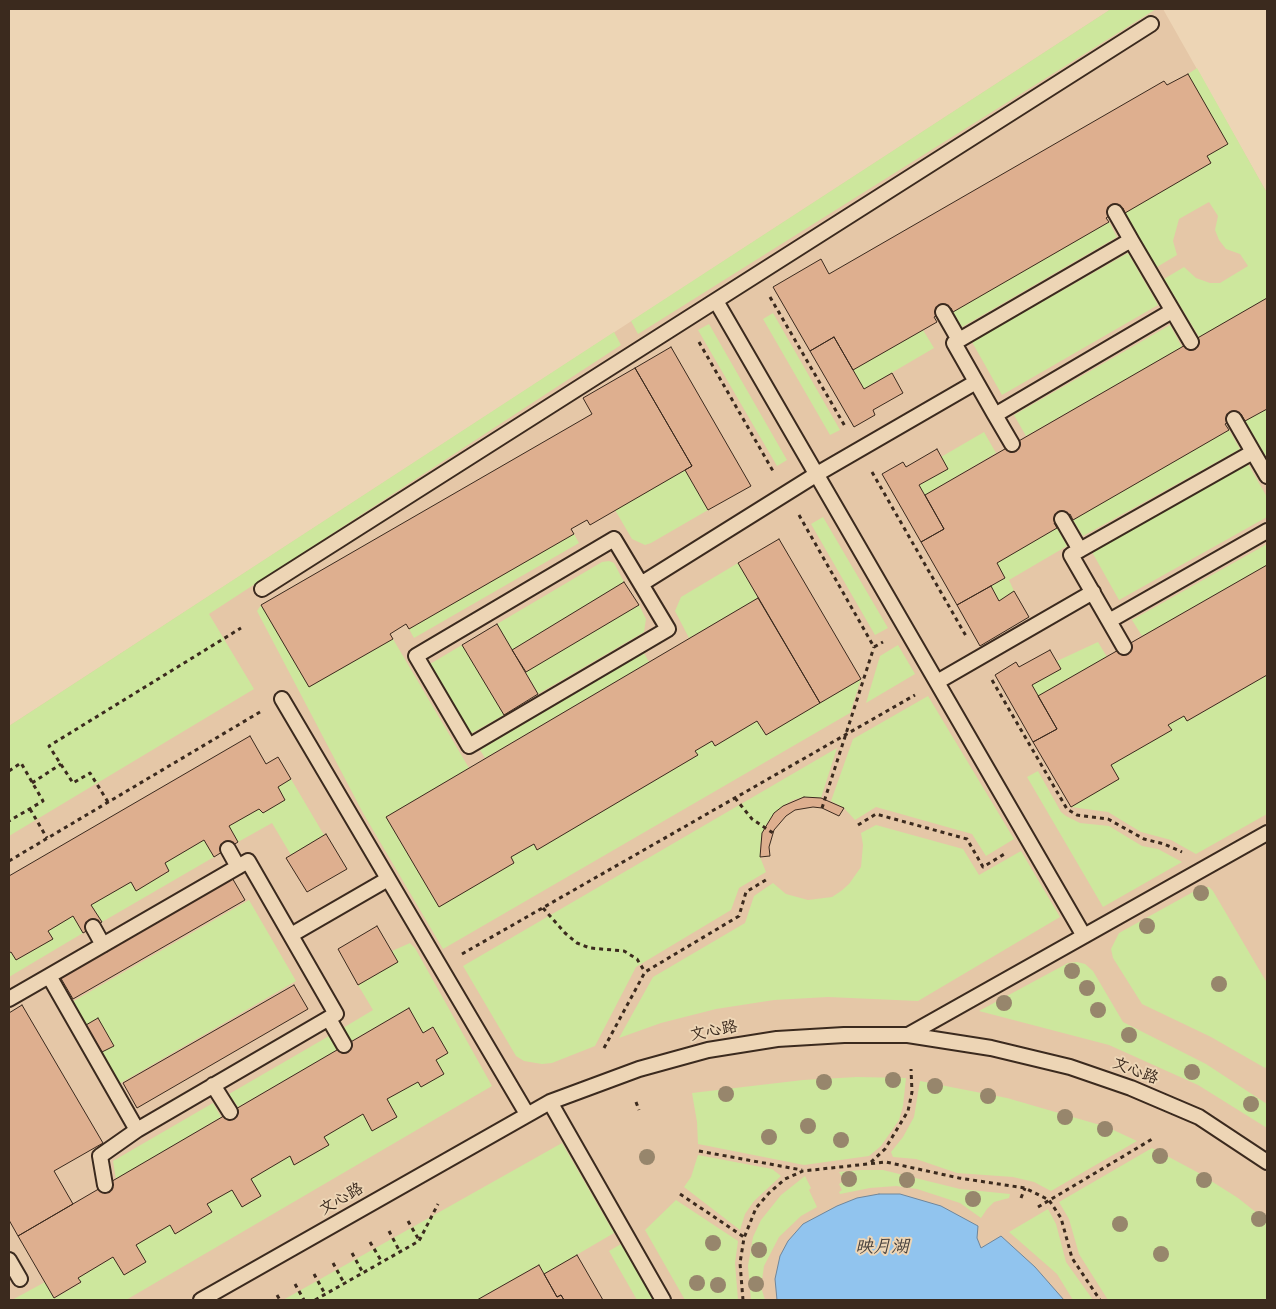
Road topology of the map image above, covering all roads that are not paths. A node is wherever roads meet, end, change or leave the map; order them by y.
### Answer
1 (1151, 24) dead end
2 (1115, 212) dead end
3 (1131, 240) junction
4 (716, 301) junction
5 (1172, 311) junction
6 (943, 312) dead end
7 (959, 340) junction
8 (1191, 342) dead end
9 (976, 382) junction
10 (995, 414) junction
11 (1234, 419) dead end
12 (1012, 444) dead end
13 (1253, 452) junction
14 (816, 474) junction
15 (1267, 476) edge
16 (1062, 518) dead end
17 (1267, 531) edge
18 (1080, 550) junction
19 (641, 584) junction
20 (262, 589) dead end
21 (1093, 592) junction
22 (1109, 621) junction
23 (1124, 647) dead end
24 (937, 682) junction
25 (282, 699) road end
26 (1267, 833) edge
27 (228, 849) dead end
28 (238, 867) junction
29 (388, 879) junction
30 (93, 927) dead end
31 (291, 935) junction
32 (1084, 936) junction
33 (103, 945) junction
34 (49, 976) junction
35 (9, 999) edge
36 (329, 1019) junction
37 (908, 1035) junction
38 (344, 1045) dead end
39 (214, 1085) junction
40 (550, 1102) junction
41 (230, 1112) dead end
42 (527, 1114) junction
43 (137, 1130) junction
44 (1267, 1162) edge
45 (105, 1185) dead end
46 (9, 1260) edge
47 (20, 1279) dead end
48 (201, 1300) edge
49 (662, 1300) edge

1 - 4 lane
2 - 3 lane
3 - 5 lane
3 - 7 lane
4 - 14 lane
4 - 20 lane
5 - 8 lane
5 - 10 lane
6 - 7 lane
7 - 9 lane
9 - 10 lane
9 - 14 lane
10 - 12 lane
11 - 13 lane
13 - 15 lane
13 - 18 lane
14 - 19 lane
14 - 24 lane
16 - 18 lane
17 - 22 lane
18 - 21 lane
19 - 19 lane
21 - 22 lane
21 - 24 lane
22 - 23 lane
24 - 32 lane
25 - 29 lane
26 - 32 lane
27 - 28 lane
28 - 31 lane
28 - 33 lane
29 - 31 lane
29 - 42 lane
30 - 33 lane
31 - 36 lane
32 - 37 lane
33 - 34 lane
34 - 35 lane
34 - 43 lane
36 - 38 lane
36 - 39 lane
37 - 40 lane, 文心路
37 - 44 lane, 文心路
39 - 41 lane
39 - 43 lane
40 - 42 lane, 文心路
40 - 49 lane
42 - 48 lane, 文心路
43 - 45 lane
46 - 47 lane

